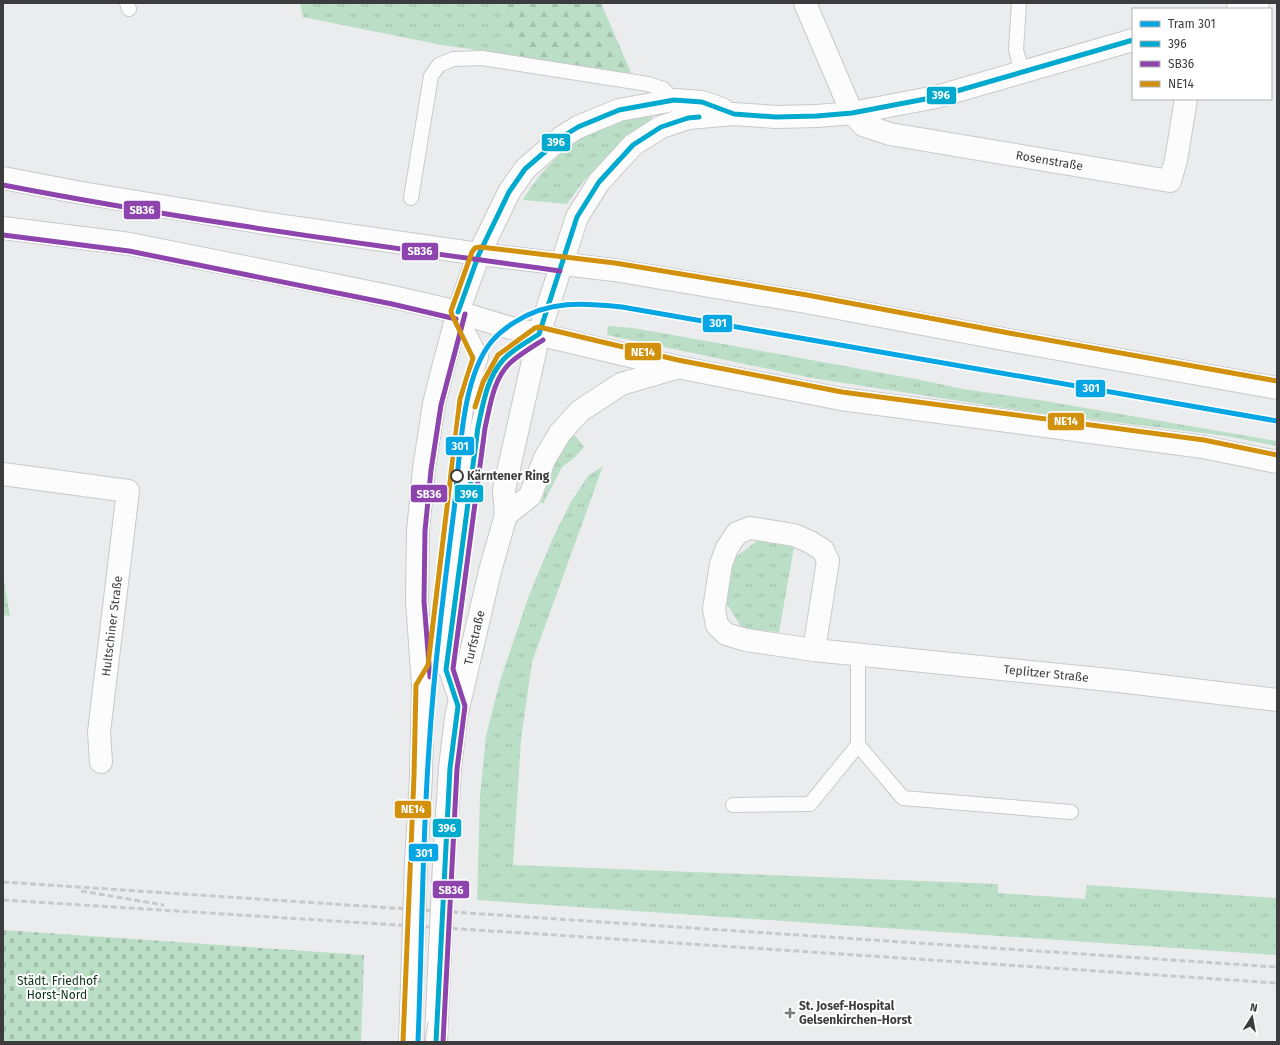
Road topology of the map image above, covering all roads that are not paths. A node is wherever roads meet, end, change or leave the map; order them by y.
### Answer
1 (805, 3) edge
2 (1019, 3) edge
3 (1258, 3) edge
4 (1241, 8) edge
5 (1132, 40) edge
6 (1022, 72) junction
7 (674, 100) junction
8 (1186, 100) edge
9 (852, 113) junction
10 (734, 114) junction
11 (3, 178) edge
12 (411, 198) dead end
13 (3, 230) edge
14 (479, 254) junction
15 (561, 264) junction
16 (458, 312) junction
17 (539, 334) junction
18 (677, 367) junction
19 (1277, 388) edge
20 (1277, 462) edge
21 (3, 474) edge
22 (506, 515) junction
23 (814, 650) junction
24 (858, 654) junction
25 (423, 684) junction
26 (1277, 700) edge
27 (458, 706) junction
28 (858, 745) junction
29 (101, 762) dead end
30 (733, 805) dead end
31 (1071, 812) dead end
32 (410, 1042) edge
33 (436, 1042) edge

1 - 9 main road
2 - 6 lane
3 - 4 main road
5 - 6 main road
6 - 9 main road
7 - 10 main road
7 - 12 lane
7 - 14 main road
8 - 9 main road, Rosenstraße
9 - 10 main road
10 - 15 main road
11 - 14 main road
13 - 16 main road
14 - 15 main road
14 - 16 main road
15 - 17 main road
15 - 19 main road
16 - 17 main road
16 - 25 main road
16 - 25 lane
17 - 18 main road
17 - 22 main road, Turfstraße
17 - 27 lane
18 - 20 main road
18 - 22 main road
21 - 29 main road, Hultschiner Straße
22 - 27 main road, Turfstraße
23 - 23 main road, Teplitzer Straße
23 - 24 main road, Teplitzer Straße
24 - 26 main road, Teplitzer Straße
24 - 28 lane
25 - 32 main road, bridge
27 - 33 main road, Turfstraße, bridge
28 - 30 lane
28 - 31 lane

